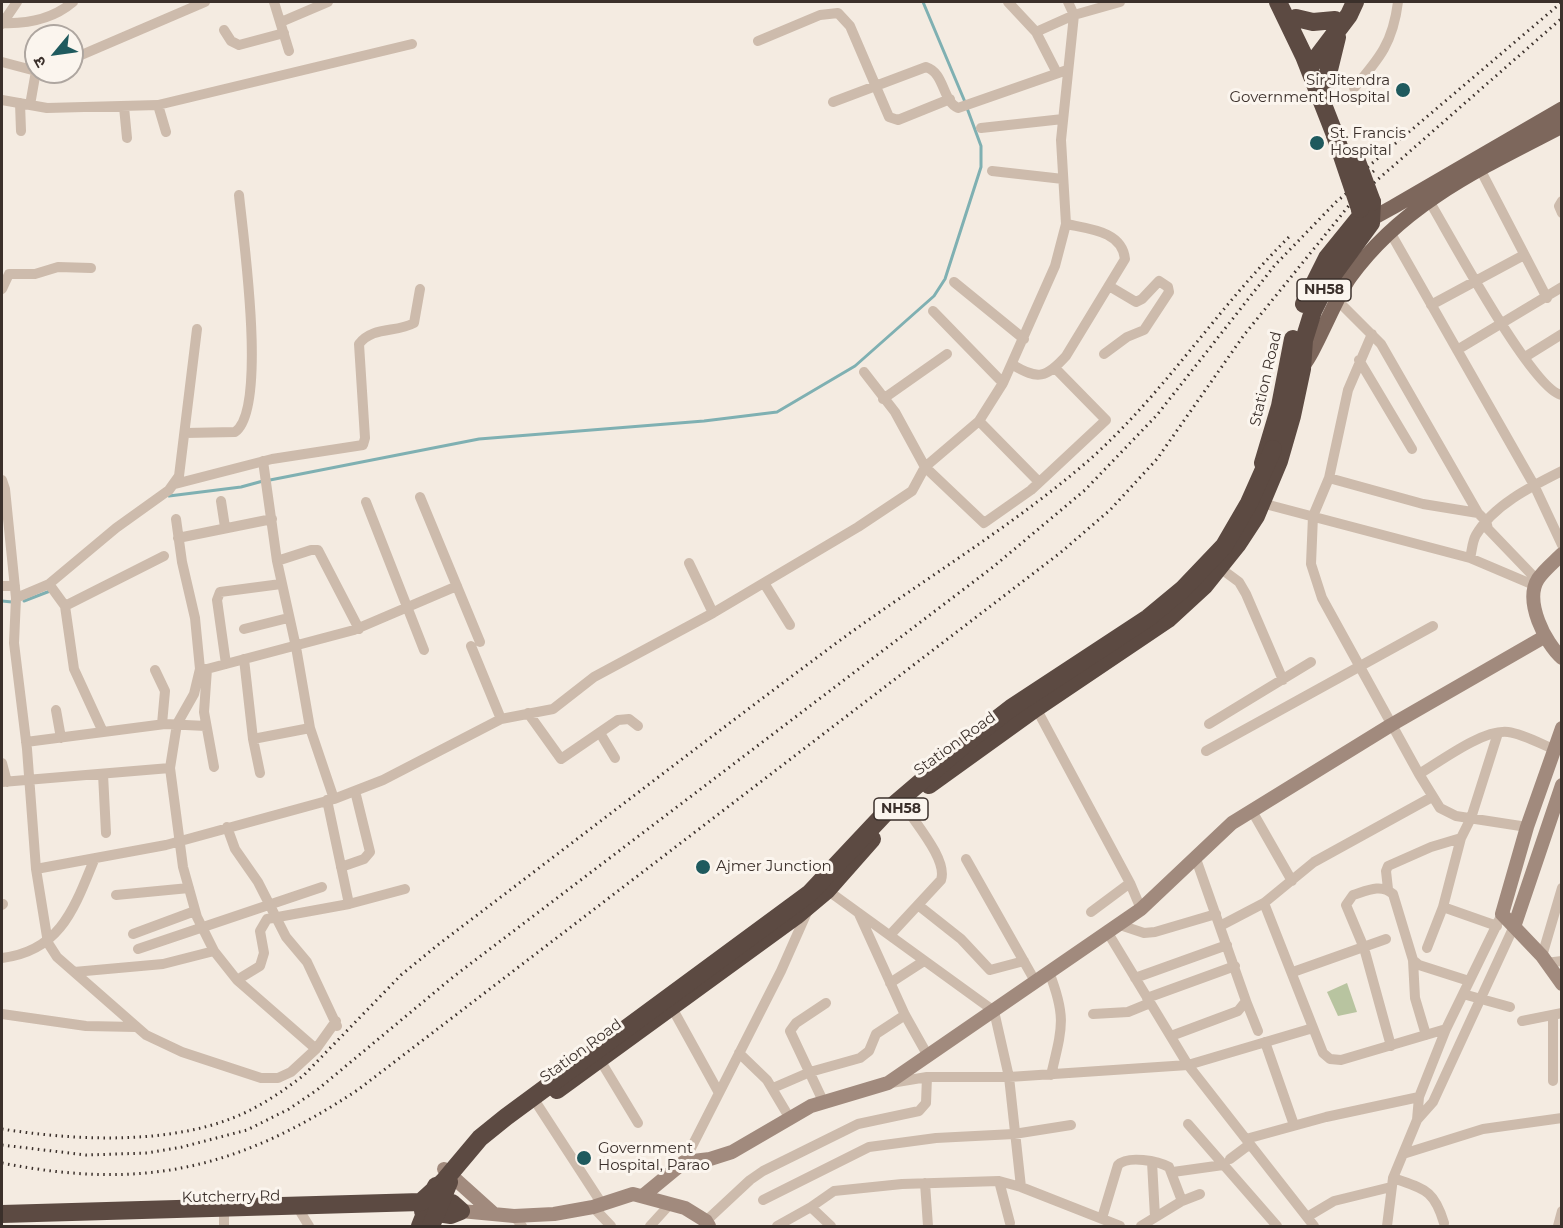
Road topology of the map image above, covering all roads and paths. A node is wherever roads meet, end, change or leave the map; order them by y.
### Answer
1 (17, 2) edge
2 (73, 2) edge
3 (205, 2) edge
4 (274, 2) edge
5 (328, 2) edge
6 (1008, 2) edge
7 (1068, 2) edge
8 (1120, 2) edge
9 (1278, 2) edge
10 (1354, 2) edge
11 (1398, 2) edge
12 (1292, 10) edge
13 (1074, 15) junction
14 (2, 23) edge
15 (1337, 25) junction
16 (282, 28) junction
17 (224, 30) dead end
18 (1036, 32) junction
19 (758, 41) dead end
20 (412, 44) dead end
21 (289, 51) dead end
22 (84, 55) edge
23 (1310, 57) junction
24 (2, 62) edge
25 (1062, 72) junction
26 (1326, 82) junction
27 (875, 84) junction
28 (1354, 88) dead end
29 (950, 99) junction
30 (2, 100) edge
31 (832, 102) dead end
32 (25, 104) junction
33 (158, 105) junction
34 (124, 107) junction
35 (1562, 109) edge
36 (1063, 119) junction
37 (1562, 126) edge
38 (981, 128) dead end
39 (21, 131) dead end
40 (166, 132) dead end
41 (1340, 132) junction
42 (127, 138) dead end
43 (1480, 169) junction
44 (992, 171) dead end
45 (1063, 179) junction
46 (238, 195) dead end
47 (1428, 199) junction
48 (1562, 201) edge
49 (1562, 213) edge
50 (1364, 214) junction
51 (1066, 224) junction
52 (1390, 232) junction
53 (1524, 255) junction
54 (91, 268) dead end
55 (1476, 281) junction
56 (954, 282) dead end
57 (1108, 286) junction
58 (1562, 287) edge
59 (2, 289) edge
60 (420, 289) dead end
61 (1547, 298) junction
62 (1336, 299) junction
63 (1431, 305) junction
64 (933, 311) dead end
65 (1502, 325) junction
66 (197, 329) dead end
67 (1372, 334) junction
68 (1562, 334) edge
69 (1024, 339) junction
70 (1457, 350) junction
71 (947, 354) dead end
72 (1104, 354) dead end
73 (1525, 357) junction
74 (1359, 360) junction
75 (1012, 365) junction
76 (1296, 367) junction
77 (1055, 368) junction
78 (864, 372) dead end
79 (1003, 383) junction
80 (1549, 390) junction
81 (1562, 395) edge
82 (884, 399) junction
83 (1562, 404) edge
84 (979, 421) junction
85 (1280, 432) junction
86 (184, 433) junction
87 (1413, 449) dead end
88 (1275, 450) junction
89 (263, 461) junction
90 (925, 467) junction
91 (1562, 471) edge
92 (1329, 478) junction
93 (2, 480) edge
94 (1039, 482) junction
95 (175, 484) junction
96 (1534, 485) junction
97 (420, 497) dead end
98 (220, 501) dead end
99 (366, 502) dead end
100 (1269, 505) dead end
101 (1313, 516) junction
102 (1482, 517) junction
103 (176, 519) dead end
104 (272, 519) junction
105 (225, 527) junction
106 (178, 537) junction
107 (1562, 545) edge
108 (1562, 554) edge
109 (164, 556) dead end
110 (1470, 558) junction
111 (277, 561) junction
112 (689, 563) dead end
113 (1220, 568) junction
114 (764, 583) junction
115 (1536, 583) junction
116 (49, 584) junction
117 (281, 584) junction
118 (2, 586) edge
119 (15, 586) junction
120 (457, 586) junction
121 (16, 598) junction
122 (65, 606) junction
123 (409, 608) junction
124 (713, 613) junction
125 (288, 618) junction
126 (790, 625) dead end
127 (1433, 626) dead end
128 (244, 628) dead end
129 (359, 628) junction
130 (1544, 637) junction
131 (296, 646) junction
132 (424, 650) dead end
133 (1562, 658) edge
134 (244, 659) junction
135 (1311, 662) dead end
136 (226, 664) junction
137 (1360, 667) junction
138 (204, 669) junction
139 (156, 670) dead end
140 (1283, 680) junction
141 (1036, 708) junction
142 (56, 710) dead end
143 (528, 713) junction
144 (501, 719) junction
145 (169, 724) junction
146 (1209, 724) dead end
147 (1392, 725) junction
148 (206, 726) junction
149 (638, 726) dead end
150 (310, 728) junction
151 (1562, 728) edge
152 (103, 732) junction
153 (600, 733) junction
154 (1498, 733) junction
155 (61, 738) junction
156 (253, 739) junction
157 (26, 742) junction
158 (1553, 748) junction
159 (1206, 751) dead end
160 (615, 758) dead end
161 (2, 764) edge
162 (214, 767) dead end
163 (170, 768) junction
164 (260, 773) dead end
165 (103, 774) junction
166 (1419, 774) junction
167 (29, 779) junction
168 (4, 782) edge
169 (1562, 786) edge
170 (355, 791) junction
171 (1432, 797) junction
172 (331, 800) junction
173 (904, 805) junction
174 (1252, 811) junction
175 (1471, 818) junction
176 (227, 827) junction
177 (1527, 827) junction
178 (106, 833) dead end
179 (1461, 838) junction
180 (174, 843) junction
181 (966, 859) dead end
182 (1196, 859) junction
183 (94, 860) junction
184 (341, 867) junction
185 (36, 869) junction
186 (1292, 881) junction
187 (1130, 883) junction
188 (322, 887) dead end
189 (189, 888) junction
190 (1562, 888) edge
191 (405, 889) dead end
192 (1388, 889) junction
193 (827, 890) junction
194 (116, 895) dead end
195 (269, 903) junction
196 (1264, 903) junction
197 (349, 904) junction
198 (811, 904) junction
199 (918, 905) junction
200 (1443, 907) junction
201 (1141, 909) junction
202 (195, 910) junction
203 (858, 912) junction
204 (1091, 912) dead end
205 (1216, 914) junction
206 (276, 915) junction
207 (1500, 920) junction
208 (1515, 924) junction
209 (1120, 925) junction
210 (1220, 926) junction
211 (202, 928) junction
212 (1108, 933) junction
213 (133, 934) dead end
214 (890, 935) junction
215 (1386, 939) dead end
216 (48, 943) junction
217 (1227, 945) junction
218 (1364, 948) junction
219 (1427, 948) dead end
220 (138, 949) dead end
221 (214, 951) junction
222 (2, 958) edge
223 (1544, 959) junction
224 (1413, 960) junction
225 (924, 961) junction
226 (1024, 961) junction
227 (1562, 961) edge
228 (1235, 966) junction
229 (74, 972) junction
230 (1049, 972) junction
231 (1293, 972) junction
232 (1135, 978) junction
233 (237, 980) junction
234 (1035, 981) junction
235 (1469, 981) junction
236 (890, 983) junction
237 (1562, 984) edge
238 (1463, 994) junction
239 (1481, 999) junction
240 (1245, 1000) junction
241 (1149, 1001) junction
242 (826, 1003) dead end
243 (671, 1006) junction
244 (1510, 1007) dead end
245 (994, 1011) junction
246 (2, 1014) edge
247 (1093, 1014) dead end
248 (1557, 1014) edge
249 (905, 1016) junction
250 (1522, 1021) dead end
251 (136, 1027) junction
252 (1313, 1028) junction
253 (1446, 1029) junction
254 (1258, 1030) dead end
255 (1426, 1035) junction
256 (1171, 1036) junction
257 (1265, 1042) junction
258 (1391, 1046) junction
259 (316, 1048) junction
260 (739, 1053) junction
261 (928, 1056) junction
262 (600, 1060) junction
263 (1188, 1065) junction
264 (810, 1072) junction
265 (1051, 1074) junction
266 (927, 1077) junction
267 (1009, 1077) junction
268 (1553, 1081) dead end
269 (888, 1083) junction
270 (773, 1088) junction
271 (719, 1093) junction
272 (1419, 1097) junction
273 (824, 1101) junction
274 (537, 1104) junction
275 (789, 1117) junction
276 (1562, 1118) edge
277 (1417, 1120) junction
278 (638, 1122) dead end
279 (1188, 1124) dead end
280 (1071, 1125) dead end
281 (1294, 1125) junction
282 (1014, 1134) junction
283 (1248, 1142) junction
284 (1403, 1154) junction
285 (684, 1162) junction
286 (1152, 1162) junction
287 (1226, 1162) junction
288 (1173, 1172) junction
289 (450, 1175) junction
290 (999, 1181) junction
291 (1392, 1183) junction
292 (925, 1184) junction
293 (1021, 1187) junction
294 (1200, 1194) dead end
295 (644, 1195) junction
296 (763, 1200) dead end
297 (1182, 1201) junction
298 (671, 1203) junction
299 (598, 1205) junction
300 (2, 1208) edge
301 (811, 1208) junction
302 (461, 1211) joint
303 (1562, 1211) edge
304 (2, 1214) edge
305 (432, 1214) edge
306 (494, 1214) junction
307 (1102, 1218) junction
308 (1155, 1218) junction
309 (305, 1220) edge
310 (224, 1221) edge
311 (518, 1221) edge
312 (1010, 1222) dead end
313 (2, 1223) edge
314 (1308, 1223) edge
315 (1444, 1223) dead end
316 (708, 1224) edge
317 (611, 1227) edge
318 (650, 1227) edge
319 (777, 1227) edge
320 (831, 1227) edge
321 (928, 1227) edge
322 (1120, 1227) edge
323 (1141, 1227) edge
324 (1277, 1227) edge
325 (1387, 1227) edge
326 (1558, 1227) edge

1 - 14 street
2 - 14 street
3 - 22 street
4 - 16 street
5 - 16 street
6 - 18 street
7 - 13 street
8 - 13 street
9 - 23 highway
10 - 15 highway
11 - 28 street
12 - 15 highway
12 - 23 highway
13 - 18 street
13 - 25 street
15 - 23 highway
15 - 26 highway
16 - 17 street
16 - 21 street
18 - 25 street
19 - 27 street
20 - 33 street
23 - 26 highway
23 - 41 highway
24 - 32 street
25 - 29 street
25 - 36 street
26 - 41 highway
27 - 29 street
27 - 29 street
27 - 31 street
30 - 32 street
32 - 34 street
32 - 39 street
33 - 34 street
33 - 40 street
34 - 42 street
35 - 50 main road
36 - 38 street
36 - 45 street
37 - 43 main road, Station Road
41 - 50 highway, bridge
43 - 47 main road, Station Road
43 - 53 street
44 - 45 street
45 - 51 street
46 - 86 street
47 - 52 main road, Station Road
47 - 55 street
48 - 49 street
50 - 76 highway, Station Road / NH58
51 - 57 street
51 - 69 street
52 - 62 main road, Station Road
52 - 63 street
53 - 55 street
53 - 61 street
54 - 59 street
55 - 63 street
55 - 65 street
56 - 69 street
57 - 72 street
57 - 77 street
58 - 61 street
60 - 89 street
61 - 65 street
62 - 67 street
62 - 76 main road, Station Road
63 - 70 street
64 - 79 street
65 - 70 street
65 - 73 street
66 - 86 street
67 - 74 street
67 - 102 street
68 - 73 street
69 - 75 street
70 - 96 street
71 - 82 street
73 - 80 street
74 - 87 street
74 - 92 street
75 - 77 street
75 - 79 street
76 - 85 highway, Station Road / NH58
77 - 94 street
78 - 82 street
79 - 84 street
80 - 81 street
80 - 83 street
82 - 90 street
84 - 90 street
84 - 94 street
85 - 88 highway
85 - 113 highway, Station Road / NH58
85 - 289 highway, Station Road / NH58
86 - 95 street
88 - 305 highway, bridge
88 - 305 highway, bridge
89 - 95 street
89 - 104 street
90 - 94 street
90 - 114 street
91 - 96 street
92 - 101 street
92 - 102 street
93 - 119 street
95 - 116 street
96 - 102 street
96 - 107 street
97 - 120 street
98 - 105 street
99 - 123 street
100 - 101 street
101 - 110 street
101 - 137 street
102 - 110 street
102 - 115 street
103 - 106 street
104 - 105 street
104 - 111 street
105 - 106 street
106 - 138 street
108 - 115 street
109 - 122 street
110 - 115 street
111 - 117 street
111 - 129 street
112 - 124 street
113 - 140 street
113 - 141 highway, Station Road / NH58
114 - 124 street
114 - 126 street
115 - 130 street
116 - 121 street
116 - 122 street
117 - 125 street
117 - 136 street
118 - 119 street
119 - 121 street
120 - 123 street
120 - 144 street
121 - 157 street
122 - 152 street
123 - 129 street
123 - 132 street
124 - 143 street
125 - 128 street
125 - 131 street
127 - 137 street
129 - 131 street
130 - 133 street
130 - 147 street
131 - 134 street
131 - 150 street
134 - 136 street
134 - 156 street
135 - 140 street
136 - 138 street
137 - 147 street
137 - 159 street
138 - 145 street
138 - 148 street
139 - 145 street
140 - 146 street
141 - 173 highway, Station Road / NH58
141 - 187 street
142 - 155 street
143 - 144 street
143 - 153 street
144 - 170 street
145 - 148 street
145 - 152 street
145 - 163 street
147 - 166 street
147 - 174 street
148 - 162 street
149 - 153 street
150 - 156 street
150 - 172 street
151 - 158 street
152 - 155 street
153 - 160 street
154 - 158 street
154 - 166 street
154 - 175 street
155 - 157 street
156 - 164 street
157 - 167 street
158 - 177 street
161 - 168 street
163 - 165 street
163 - 180 street
165 - 167 street
165 - 178 street
166 - 171 street
167 - 168 street
167 - 185 street
169 - 208 street
170 - 172 street
170 - 184 street
171 - 175 street
171 - 186 street
172 - 176 street
172 - 184 street
173 - 193 highway, Station Road / NH58
173 - 199 street
174 - 182 street
174 - 186 street
175 - 177 street
175 - 179 street
176 - 180 street
176 - 195 street
177 - 207 street
179 - 192 street
179 - 200 street
180 - 183 street
180 - 189 street
181 - 226 street
182 - 201 street
182 - 205 street
183 - 185 street
183 - 216 street
184 - 197 street
185 - 216 street
186 - 196 street
187 - 201 street
187 - 204 street
188 - 195 street
189 - 194 street
189 - 202 street
190 - 223 street
191 - 197 street
192 - 218 street
192 - 224 street
193 - 198 highway, Station Road / NH58
193 - 203 street
195 - 206 street
195 - 211 street
196 - 210 street
196 - 231 street
197 - 206 street
198 - 243 highway, Station Road / NH58
198 - 260 street
199 - 214 street
199 - 226 street
200 - 207 street
200 - 219 street
201 - 209 street
202 - 211 street
202 - 213 street
203 - 214 street
203 - 236 street
205 - 209 street
205 - 210 street
206 - 233 street
206 - 259 street
207 - 208 street
207 - 235 street
208 - 223 street
208 - 239 street
209 - 212 street
210 - 217 street
211 - 220 street
211 - 221 street
212 - 230 street
212 - 232 street
214 - 225 street
215 - 218 street
216 - 222 street
216 - 229 street
217 - 228 street
217 - 232 street
218 - 231 street
218 - 258 street
221 - 229 street
221 - 233 street
223 - 227 street
223 - 237 street
224 - 235 street
224 - 255 street
225 - 236 street
225 - 245 street
226 - 234 street
228 - 240 street
228 - 241 street
229 - 251 street
230 - 234 street
230 - 265 street
231 - 252 street
232 - 241 street
233 - 259 street
234 - 245 street
235 - 238 street
236 - 249 street
238 - 239 street
238 - 253 street
239 - 244 street
239 - 277 street
240 - 254 street
240 - 256 street
241 - 247 street
241 - 256 street
242 - 264 street
243 - 262 highway, Station Road / NH58
243 - 271 street
245 - 261 street
245 - 267 street
246 - 251 street
248 - 250 street
248 - 268 street
249 - 261 street
249 - 264 street
251 - 259 street
252 - 257 street
252 - 258 street
253 - 255 street
253 - 272 street
255 - 258 street
256 - 263 street
257 - 263 street
257 - 281 street
260 - 270 street
260 - 271 street
261 - 269 street
262 - 274 highway, Station Road / NH58
262 - 278 street
263 - 265 street
263 - 283 street
264 - 270 street
264 - 273 street
265 - 267 street
266 - 267 street
266 - 269 street
266 - 316 street
267 - 282 street
269 - 273 street
270 - 275 street
271 - 285 street
272 - 277 street
272 - 281 street
273 - 275 street
274 - 289 highway, Station Road / NH58
274 - 299 street
275 - 285 street
276 - 284 street
277 - 284 street
279 - 287 street
280 - 282 street
281 - 283 street
282 - 293 street
282 - 296 street
283 - 287 street
283 - 314 street
284 - 291 street
285 - 295 street
286 - 288 street
286 - 307 street
286 - 308 street
287 - 288 street
287 - 324 street
288 - 297 street
289 - 305 highway, Station Road / NH58
289 - 306 street
290 - 292 street
290 - 293 street
290 - 312 street
291 - 314 street
291 - 315 street
291 - 325 street
292 - 301 street
292 - 321 street
293 - 307 street
294 - 297 street
295 - 298 street
295 - 299 street
297 - 308 street
298 - 316 street
298 - 318 street
299 - 311 street
299 - 317 street
300 - 305 highway
301 - 319 street
301 - 320 street
302 - 305 highway
302 - 306 street
303 - 326 street
304 - 305 highway, bridge
305 - 309 highway, Kutcherry Rd
306 - 311 street
307 - 322 street
308 - 323 street
309 - 310 highway, Kutcherry Rd
310 - 313 highway, Kutcherry Rd

